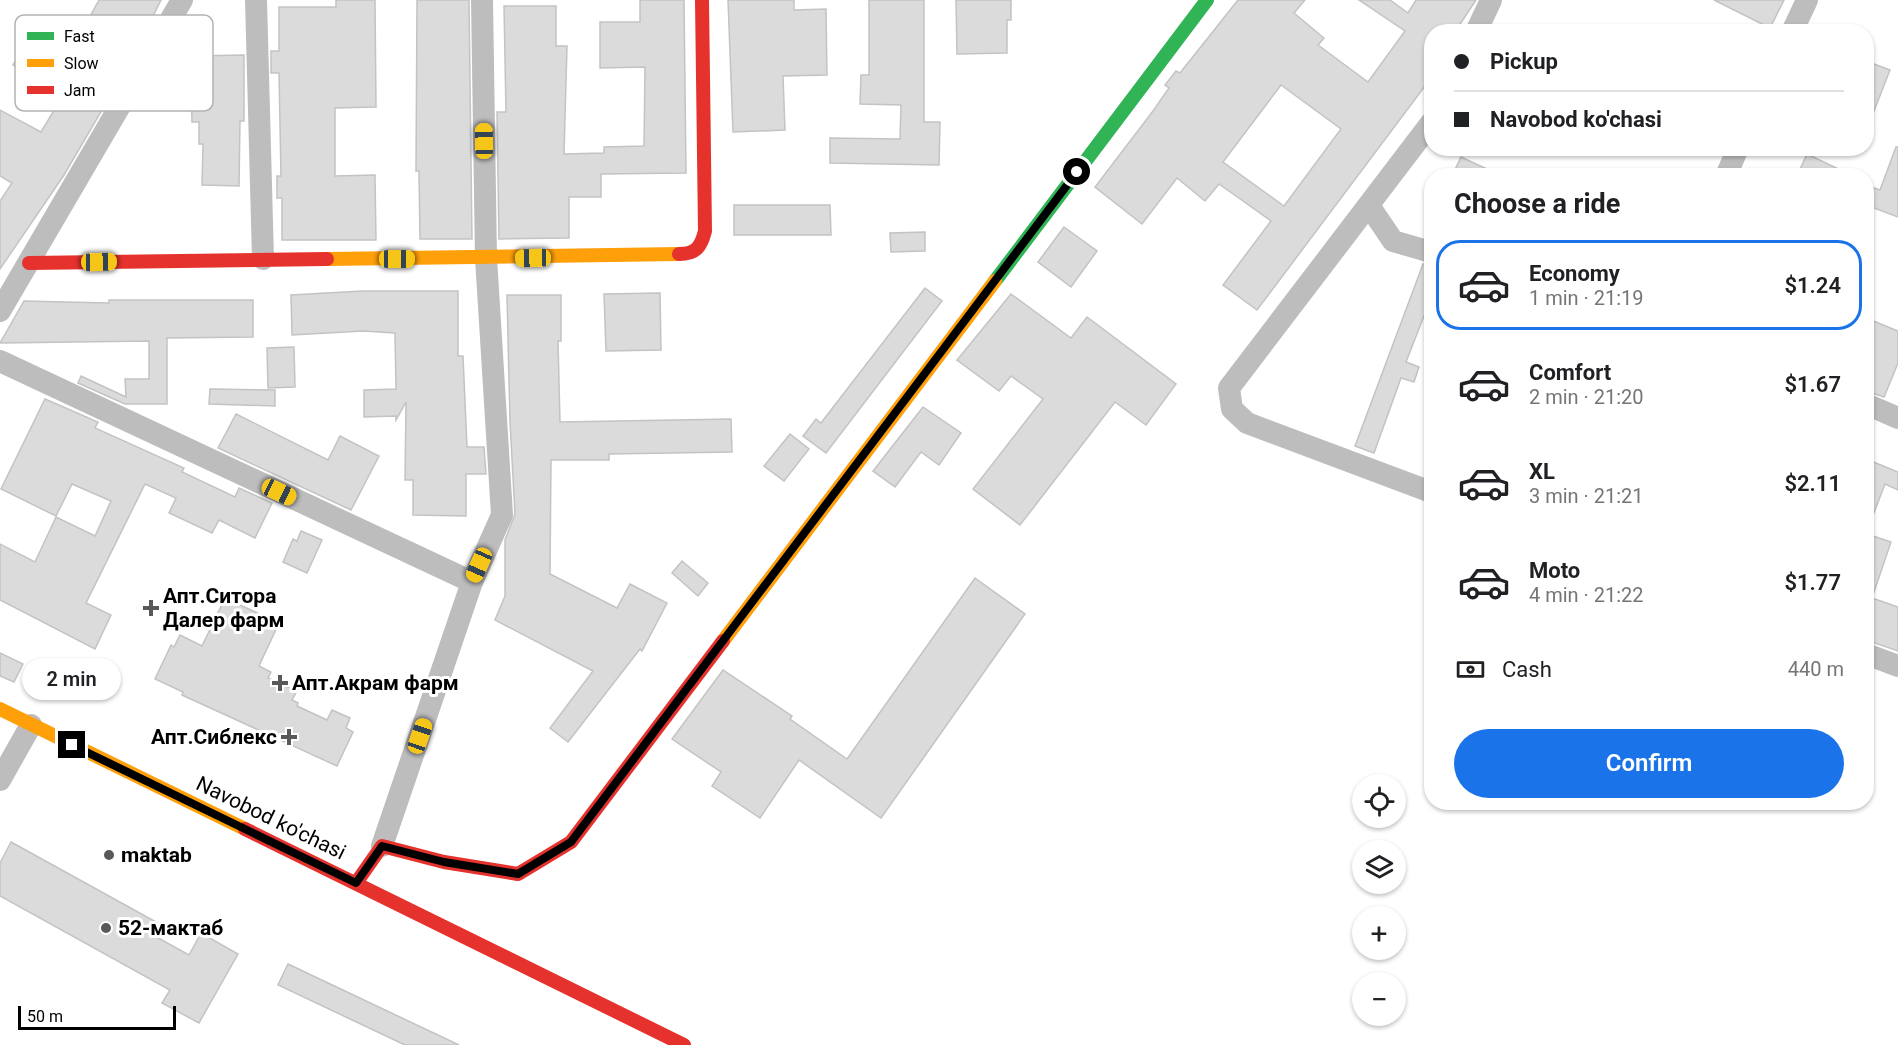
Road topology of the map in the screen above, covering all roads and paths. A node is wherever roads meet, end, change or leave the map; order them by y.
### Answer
1 (182, 0) edge
2 (256, 0) edge
3 (482, 0) edge
4 (702, 0) edge
5 (1207, 0) edge
6 (1491, 0) edge
7 (1807, 0) edge
8 (173, 15) edge
9 (1480, 24) edge
10 (1796, 24) edge
11 (117, 111) edge
12 (1424, 133) edge
13 (1370, 207) junction
14 (1424, 250) edge
15 (486, 258) junction
16 (263, 259) junction
17 (29, 262) junction
18 (0, 311) edge
19 (0, 361) edge
20 (1874, 408) edge
21 (1898, 418) edge
22 (1424, 489) edge
23 (472, 582) junction
24 (1874, 657) edge
25 (1898, 666) edge
26 (0, 709) edge
27 (31, 725) junction
28 (0, 780) edge
29 (382, 846) junction
30 (356, 883) junction
31 (684, 1045) edge

1 - 8 street
2 - 16 street
3 - 15 street
4 - 15 street
5 - 29 street
6 - 9 street
7 - 10 street
11 - 17 street
12 - 13 street
13 - 14 street
13 - 22 street
15 - 16 street
15 - 23 street
16 - 17 street
17 - 18 street
19 - 23 street
20 - 21 street
23 - 29 street
24 - 25 street
26 - 27 street, Navobod ko'chasi
27 - 28 street
27 - 30 street, Navobod ko'chasi
29 - 30 street
30 - 31 street, Navobod ko'chasi

